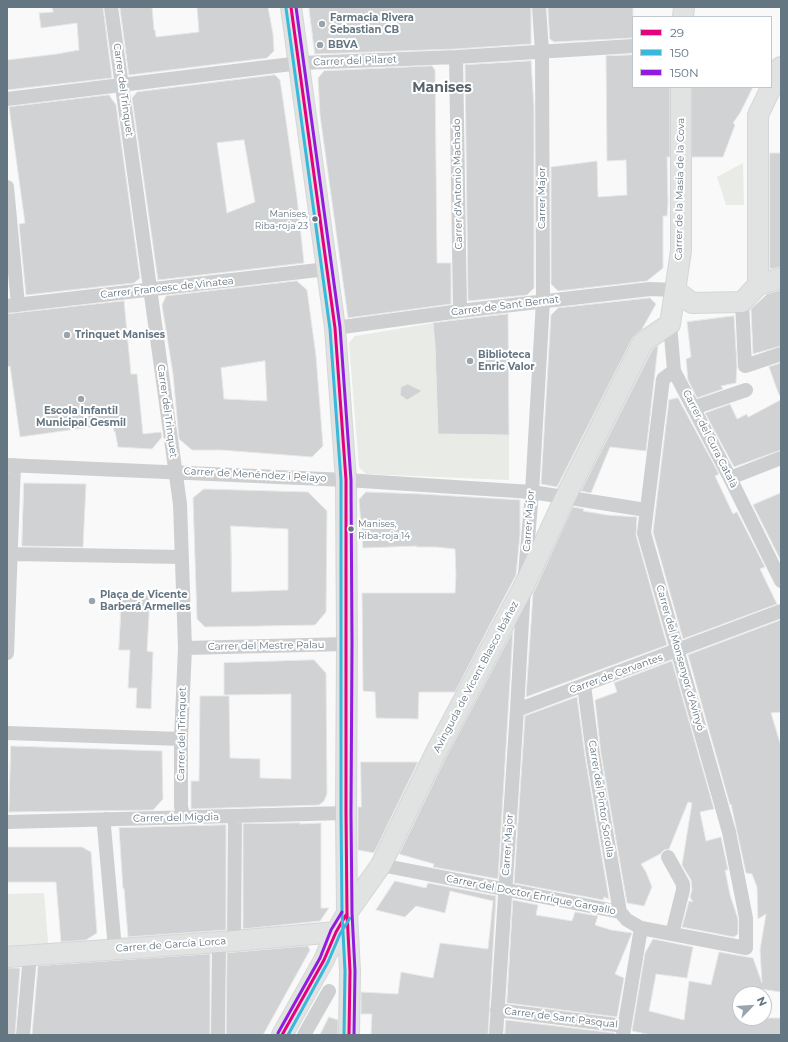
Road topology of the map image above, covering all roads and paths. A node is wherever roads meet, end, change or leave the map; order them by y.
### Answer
1 (111, 7) edge
2 (291, 7) edge
3 (539, 7) edge
4 (632, 46) edge
5 (542, 52) junction
6 (456, 57) junction
7 (300, 63) junction
8 (781, 67) edge
9 (122, 86) junction
10 (772, 86) edge
11 (681, 88) edge
12 (771, 88) edge
13 (7, 99) edge
14 (7, 187) edge
15 (327, 269) junction
16 (781, 278) edge
17 (758, 284) junction
18 (150, 289) junction
19 (676, 290) junction
20 (543, 301) junction
21 (742, 302) junction
22 (13, 305) edge
23 (460, 311) junction
24 (670, 324) junction
25 (335, 328) junction
26 (781, 354) edge
27 (674, 371) junction
28 (746, 390) dead end
29 (693, 408) junction
30 (781, 458) edge
31 (11, 465) edge
32 (176, 472) junction
33 (730, 478) junction
34 (346, 480) junction
35 (532, 492) junction
36 (565, 498) junction
37 (646, 510) junction
38 (12, 554) junction
39 (182, 557) junction
40 (781, 581) edge
41 (524, 586) junction
42 (781, 611) edge
43 (347, 644) junction
44 (7, 645) edge
45 (185, 648) junction
46 (678, 650) junction
47 (7, 653) edge
48 (584, 685) junction
49 (518, 710) junction
50 (7, 733) edge
51 (181, 738) junction
52 (346, 813) junction
53 (235, 816) junction
54 (183, 817) junction
55 (106, 819) junction
56 (7, 822) edge
57 (668, 857) dead end
58 (381, 865) junction
59 (505, 890) junction
60 (620, 912) junction
61 (347, 913) junction
62 (641, 928) junction
63 (336, 932) junction
64 (672, 934) junction
65 (227, 941) junction
66 (746, 948) joint
67 (115, 950) junction
68 (30, 956) junction
69 (7, 957) edge
70 (324, 960) junction
71 (350, 971) junction
72 (329, 991) dead end
73 (497, 1010) junction
74 (623, 1030) edge
75 (23, 1035) edge
76 (218, 1035) edge
77 (282, 1035) edge
78 (304, 1035) edge
79 (349, 1035) edge
80 (496, 1035) edge

1 - 9 street, Carrer del Trinquet
2 - 7 street
3 - 5 street, Carrer Major
4 - 5 street, Carrer del Pilaret
5 - 6 street, Carrer del Pilaret
5 - 20 street, Carrer Major
6 - 7 street, Carrer del Pilaret
6 - 23 street, Carrer d'Antonio Machado
7 - 9 street, Carrer del Pilaret
7 - 15 street
8 - 10 street
9 - 13 street, Carrer del Pilaret
9 - 18 street, Carrer del Trinquet
11 - 19 street, Carrer de la Masia de la Cova
12 - 17 street
14 - 22 street
15 - 18 street, Carrer Francesc de Vinatea
15 - 25 street
16 - 17 street
17 - 21 street
18 - 22 street, Carrer Francesc de Vinatea
18 - 32 street, Carrer del Trinquet
19 - 20 street, Carrer de Sant Bernat
19 - 21 street
19 - 24 street, Carrer del Cura Català
20 - 23 street, Carrer de Sant Bernat
20 - 35 street, Carrer Major
21 - 26 street
23 - 25 street, Carrer de Sant Bernat
24 - 27 street, Carrer del Cura Català
24 - 36 street, Avinguda de Vicent Blasco Ibáñez
25 - 34 street
27 - 29 street, Carrer del Cura Català
27 - 37 street, Carrer del Monsenyor d'Avinyó
28 - 29 street
29 - 33 street, Carrer del Cura Català
30 - 33 street
31 - 32 street, Carrer de Menéndez i Pelayo
31 - 38 street
32 - 34 street, Carrer de Menéndez i Pelayo
32 - 39 street, Carrer del Trinquet
33 - 40 street, Carrer del Cura Català
34 - 35 street, Carrer de Menéndez i Pelayo
34 - 43 street
35 - 36 street, Carrer de Menéndez i Pelayo
35 - 41 street, Carrer Major
36 - 37 street, Carrer de Menéndez i Pelayo
36 - 41 street, Avinguda de Vicent Blasco Ibáñez
37 - 46 street, Carrer del Monsenyor d'Avinyó
38 - 39 street
38 - 44 street
39 - 45 street, Carrer del Trinquet
41 - 49 street, Carrer Major
41 - 58 street, Avinguda de Vicent Blasco Ibáñez
42 - 46 street, Carrer de Cervantes
43 - 45 street, Carrer del Mestre Palau
43 - 52 street
44 - 47 street
45 - 51 street, Carrer del Trinquet
46 - 48 street, Carrer de Cervantes
46 - 66 street, Carrer del Monsenyor d'Avinyó
48 - 49 street, Carrer de Cervantes
48 - 60 street, Carrer del Pintor Sorolla
49 - 59 street, Carrer Major
50 - 51 street
51 - 54 street, Carrer del Trinquet
52 - 53 street, Carrer del Migdia
52 - 61 street
53 - 54 street, Carrer del Migdia
53 - 65 street
54 - 55 street, Carrer del Migdia
55 - 56 street, Carrer del Migdia
55 - 67 street
57 - 64 street
58 - 59 street, Carrer del Doctor Enrique Gargallo
58 - 61 street, Avinguda de Vicent Blasco Ibáñez
59 - 60 street, Carrer del Doctor Enrique Gargallo
59 - 73 street, Carrer Major
60 - 62 street, Carrer del Doctor Enrique Gargallo
61 - 63 street, Avinguda de Vicent Blasco Ibáñez
61 - 71 street
62 - 64 street, Carrer del Doctor Enrique Gargallo
62 - 74 street
63 - 65 street, Carrer de García Lorca
63 - 70 street, Avinguda de Vicent Blasco Ibáñez
64 - 66 street, Carrer del Doctor Enrique Gargallo
65 - 67 street, Carrer de García Lorca
65 - 76 street
67 - 68 street, Carrer de García Lorca
68 - 69 street, Carrer de García Lorca
68 - 75 street
70 - 71 street
70 - 77 street, Avinguda de Vicent Blasco Ibáñez
71 - 79 street
72 - 78 street
73 - 74 street, Carrer de Sant Pasqual
73 - 80 street, Carrer Major

